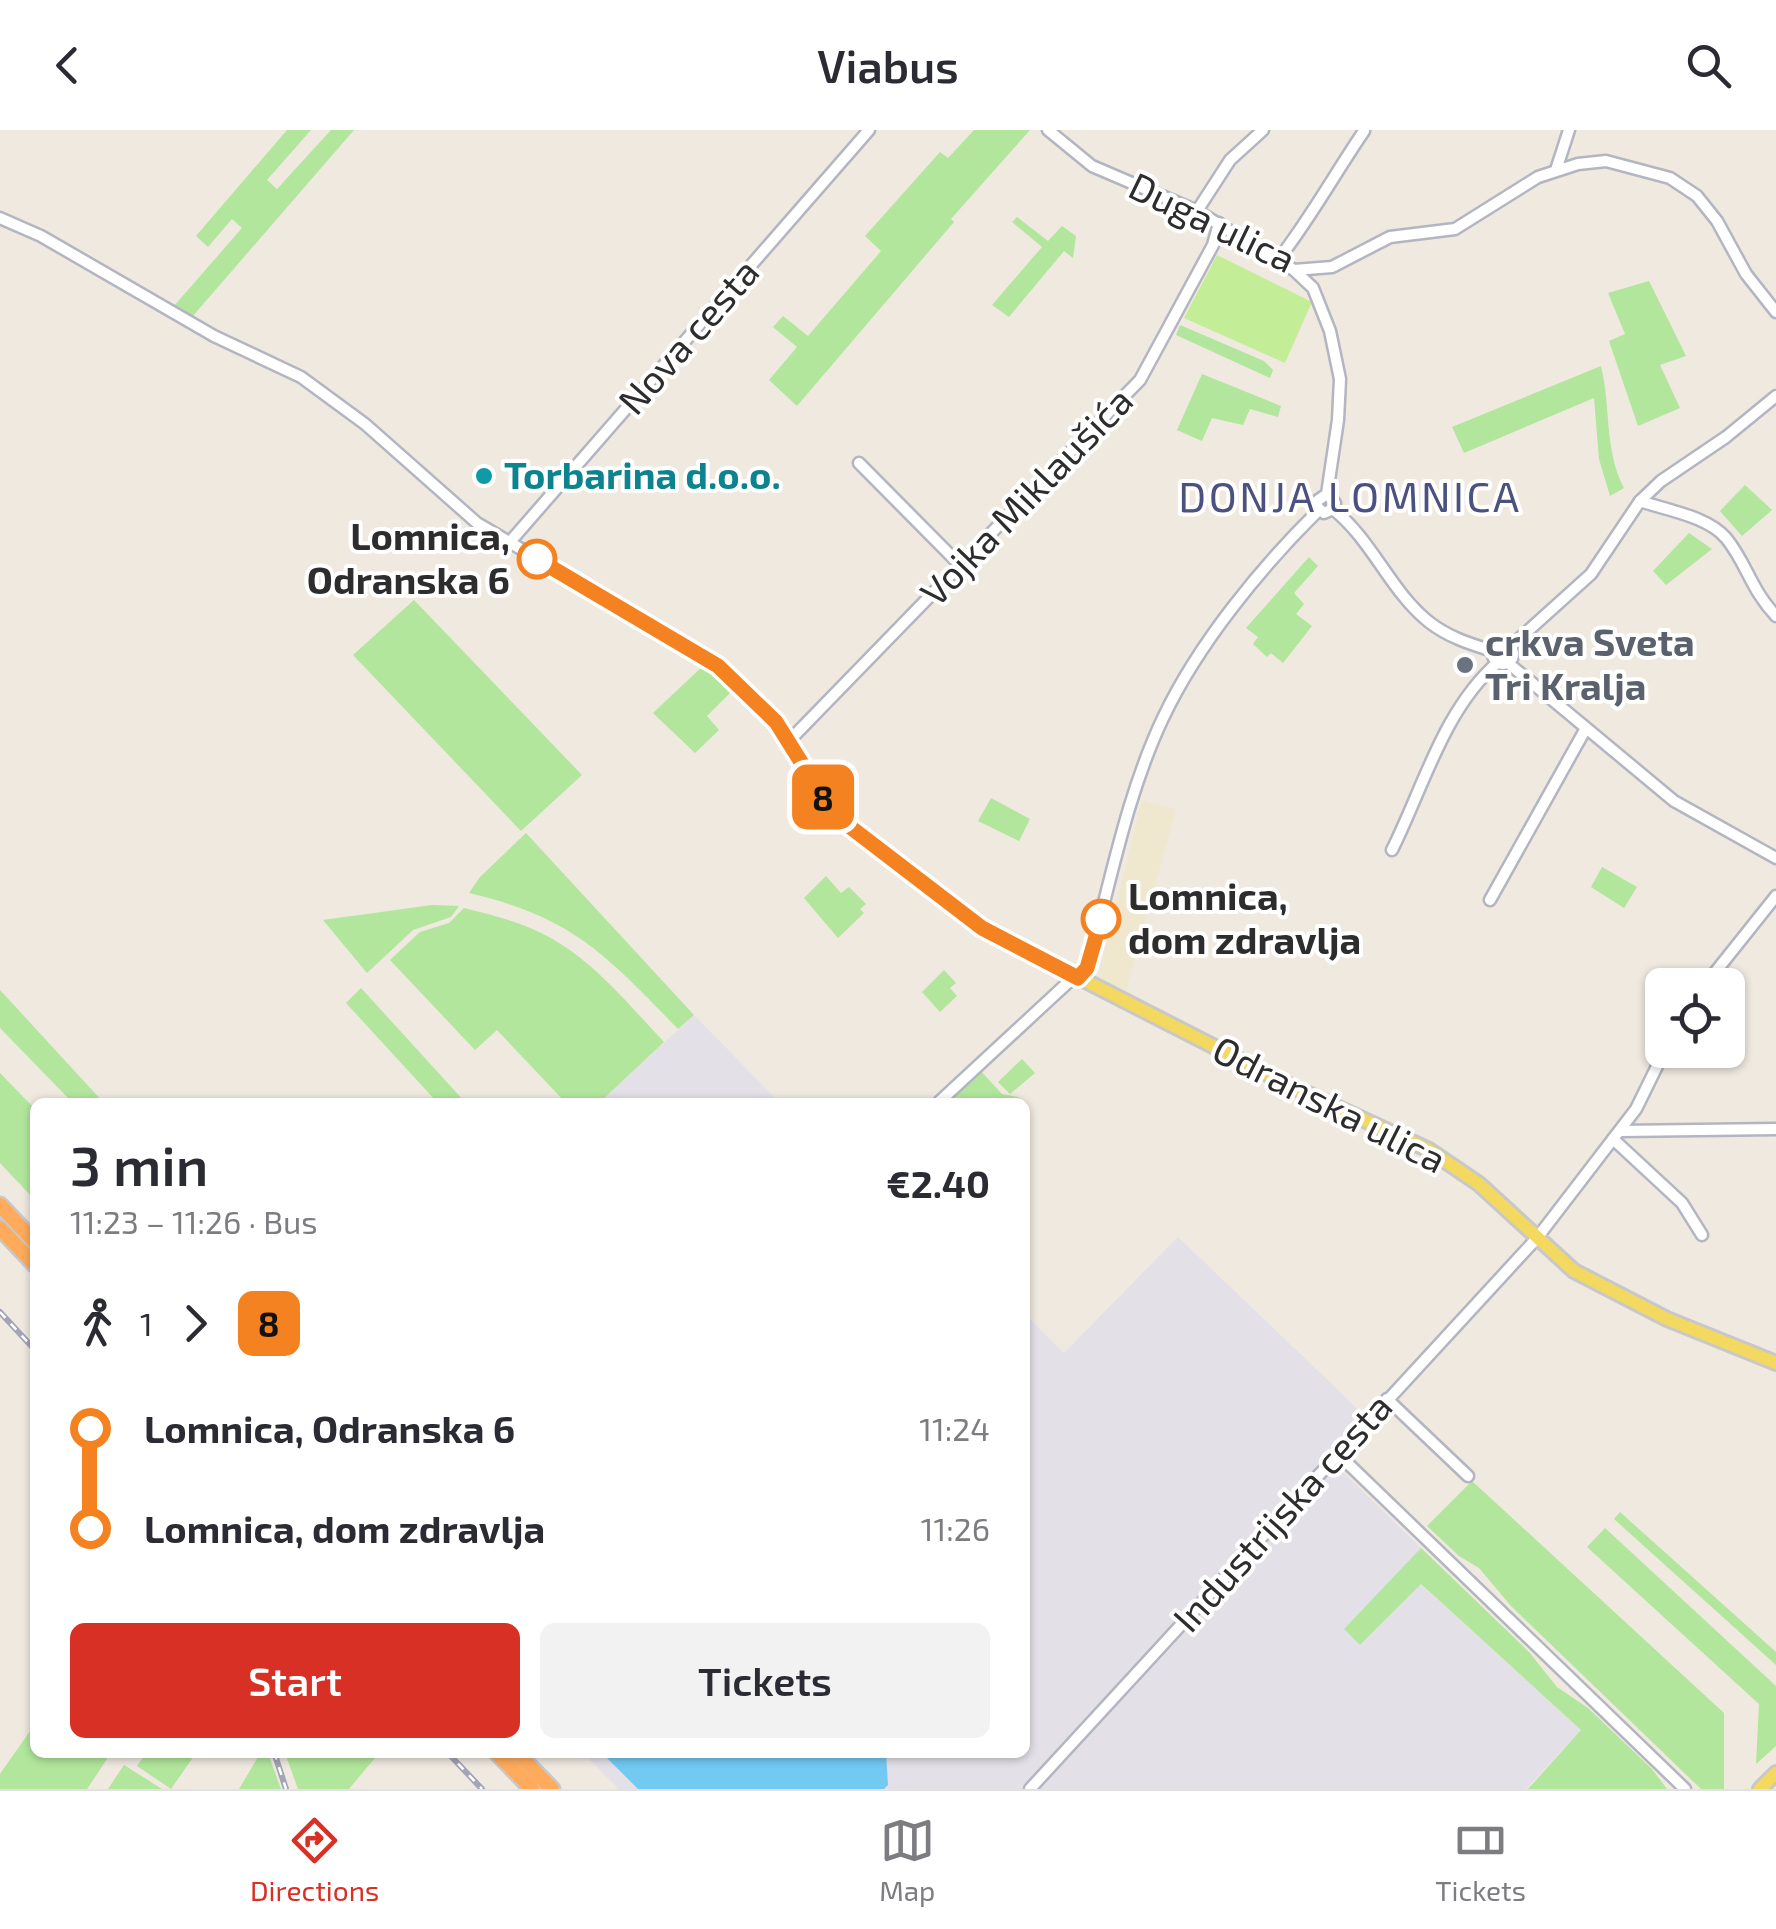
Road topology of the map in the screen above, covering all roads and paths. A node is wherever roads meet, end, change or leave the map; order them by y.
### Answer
1 (869, 130) edge
2 (1048, 130) edge
3 (1263, 130) edge
4 (1569, 130) edge
5 (1364, 131) edge
6 (1556, 170) junction
7 (1198, 211) junction
8 (0, 218) edge
9 (1219, 224) junction
10 (1238, 234) junction
11 (1213, 244) junction
12 (1278, 260) junction
13 (1294, 270) junction
14 (1776, 312) edge
15 (1776, 396) edge
16 (859, 463) dead end
17 (1327, 494) junction
18 (1640, 501) junction
19 (1319, 510) junction
20 (1333, 510) junction
21 (509, 543) junction
22 (961, 566) junction
23 (1776, 616) edge
24 (1510, 647) junction
25 (1499, 659) junction
26 (1584, 730) junction
27 (790, 740) junction
28 (1392, 850) dead end
29 (1776, 858) edge
30 (1776, 896) edge
31 (1490, 900) dead end
32 (1719, 968) edge
33 (1077, 977) junction
34 (1657, 1068) edge
35 (943, 1098) edge
36 (1776, 1129) edge
37 (1616, 1135) junction
38 (0, 1204) edge
39 (0, 1228) edge
40 (1702, 1235) dead end
41 (30, 1237) edge
42 (1537, 1238) junction
43 (30, 1259) edge
44 (1776, 1364) edge
45 (1387, 1399) junction
46 (1337, 1454) junction
47 (1468, 1476) dead end
48 (502, 1758) edge
49 (522, 1758) edge
50 (1776, 1773) edge
51 (532, 1789) edge
52 (552, 1789) edge
53 (1030, 1789) edge
54 (1685, 1789) edge
55 (1760, 1789) edge

1 - 21 street, Nova cesta
2 - 7 street, Duga ulica
3 - 7 street
4 - 6 street
5 - 12 street
6 - 13 street, Duga ulica
6 - 14 street, Duga ulica
7 - 9 street, Duga ulica
8 - 21 street
9 - 10 street, Duga ulica
9 - 11 street, Vojka Miklaušića
10 - 11 street
10 - 12 street, Duga ulica
11 - 22 street, Vojka Miklaušića
12 - 13 street, Duga ulica
13 - 17 street
15 - 18 street
16 - 22 street
17 - 19 street
17 - 20 street
18 - 23 street
18 - 24 street
19 - 20 street
19 - 33 street
20 - 25 street
21 - 27 street
22 - 27 street, Vojka Miklaušića
24 - 25 street
24 - 25 street
25 - 26 street
25 - 28 street
26 - 29 street
26 - 31 street
27 - 33 street
30 - 32 street
33 - 35 street
33 - 42 main road, Odranska ulica
34 - 37 street, Industrijska cesta
36 - 37 street
37 - 40 street
37 - 42 street, Industrijska cesta
38 - 41 highway
39 - 43 highway
42 - 44 main road, Odranska ulica
42 - 45 street, Industrijska cesta
45 - 46 street, Industrijska cesta
45 - 47 street
46 - 53 street, Industrijska cesta
46 - 54 street
48 - 51 highway
49 - 52 highway
50 - 55 main road

